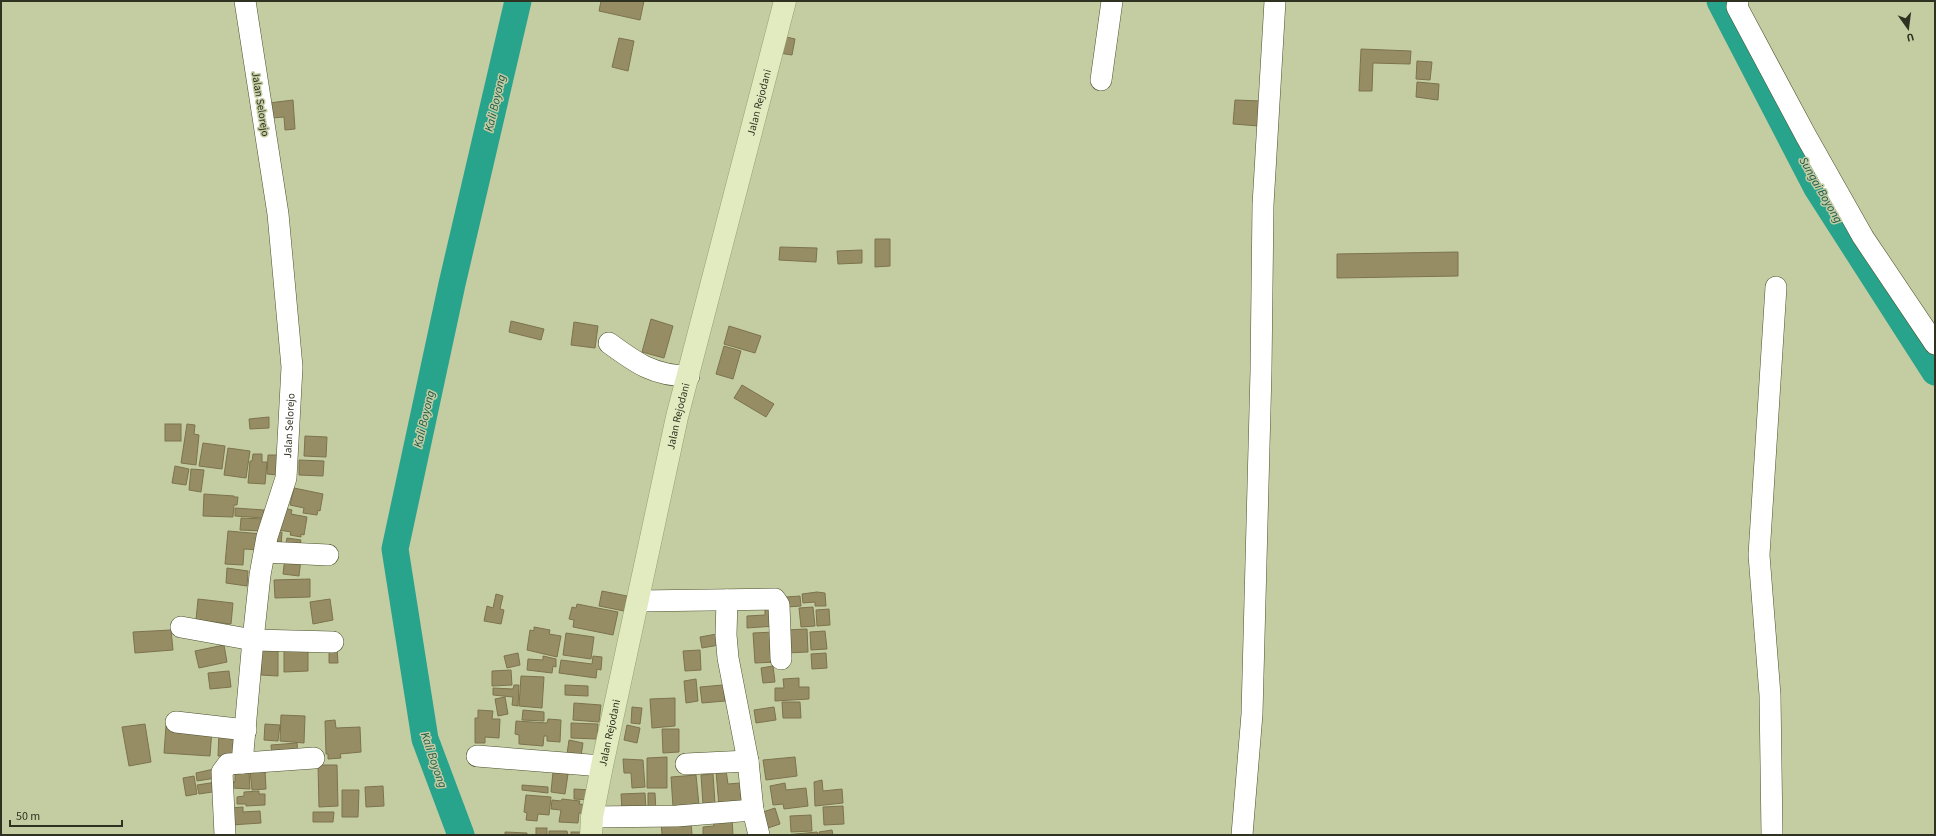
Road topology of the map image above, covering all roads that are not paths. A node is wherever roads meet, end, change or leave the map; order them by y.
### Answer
1 (245, 1) edge
2 (785, 1) edge
3 (1112, 1) edge
4 (1276, 1) edge
5 (1738, 1) edge
6 (1101, 80) dead end
7 (1776, 287) dead end
8 (609, 343) dead end
9 (1935, 344) edge
10 (686, 384) junction
11 (265, 552) junction
12 (328, 555) dead end
13 (727, 600) junction
14 (639, 601) junction
15 (181, 626) dead end
16 (252, 640) junction
17 (333, 642) dead end
18 (781, 659) dead end
19 (176, 722) dead end
20 (246, 730) junction
21 (477, 756) dead end
22 (314, 758) dead end
23 (748, 761) junction
24 (242, 762) junction
25 (686, 764) dead end
26 (602, 766) junction
27 (753, 810) junction
28 (592, 826) edge
29 (225, 835) edge
30 (759, 835) edge
31 (1242, 835) edge
32 (1772, 835) edge

1 - 11 street, Jalan Selorejo
2 - 10 main road, Jalan Rejodani
3 - 6 street
4 - 31 street
5 - 9 street
7 - 32 street
8 - 10 street
10 - 14 main road, Jalan Rejodani
11 - 12 street
11 - 16 street, Jalan Selorejo
13 - 14 street
13 - 18 street
13 - 23 street
14 - 26 main road, Jalan Rejodani
15 - 16 street
16 - 17 street
16 - 20 street, Jalan Selorejo
19 - 20 street
20 - 24 street, Jalan Selorejo
21 - 26 street
22 - 24 street
23 - 25 street
23 - 27 street
24 - 29 street
26 - 28 main road, Jalan Rejodani
27 - 28 street
27 - 30 street

